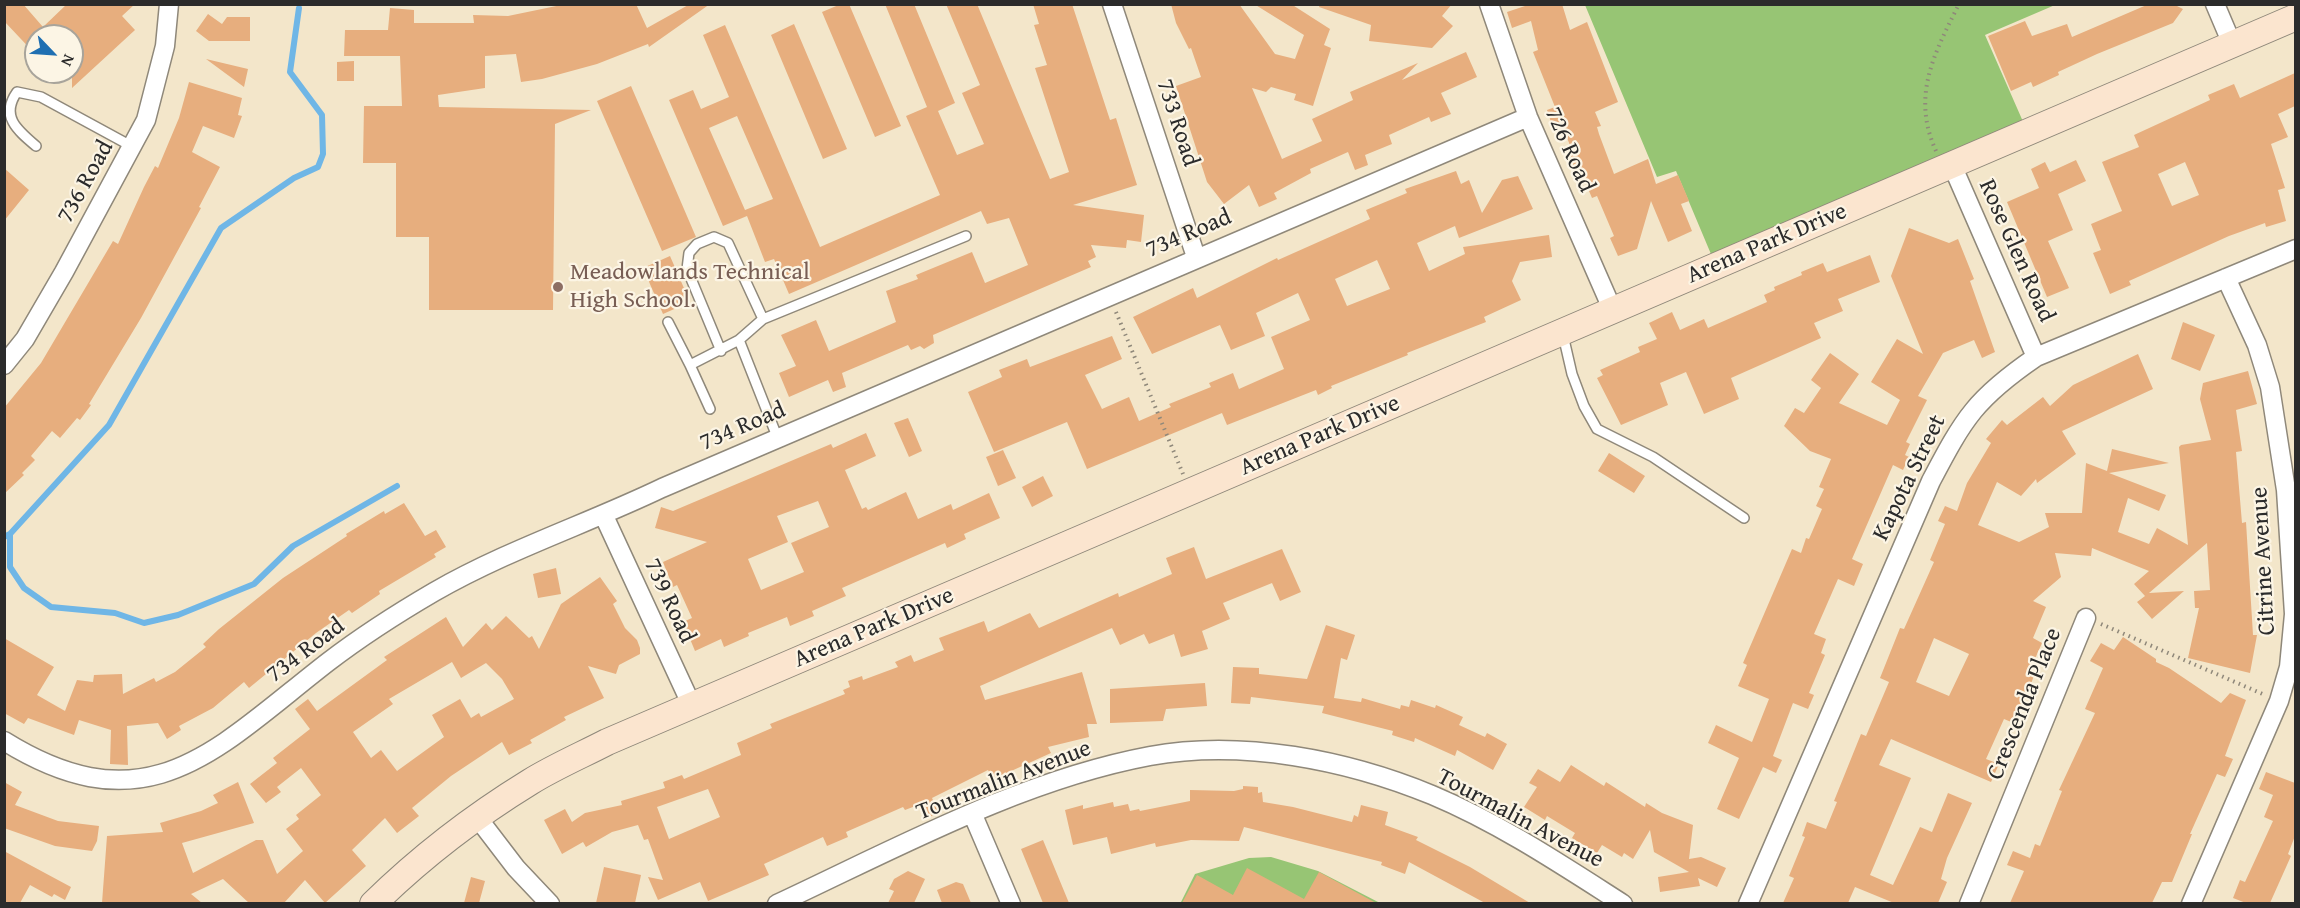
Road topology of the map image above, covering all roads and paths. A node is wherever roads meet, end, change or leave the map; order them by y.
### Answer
1 (169, 4) edge
2 (1112, 4) edge
3 (1489, 4) edge
4 (1959, 4) edge
5 (2215, 4) edge
6 (2295, 17) edge
7 (2232, 44) junction
8 (1528, 117) junction
9 (36, 146) dead end
10 (133, 147) junction
11 (1948, 166) junction
12 (966, 236) dead end
13 (2295, 249) edge
14 (1196, 257) junction
15 (2226, 278) junction
16 (1108, 295) junction
17 (1613, 311) junction
18 (763, 319) junction
19 (668, 322) dead end
20 (1563, 332) junction
21 (739, 340) junction
22 (721, 351) junction
23 (2036, 357) junction
24 (4, 365) edge
25 (690, 366) junction
26 (710, 409) dead end
27 (778, 439) junction
28 (1191, 491) junction
29 (604, 516) junction
30 (1744, 518) dead end
31 (2086, 618) joint
32 (2279, 701) junction
33 (692, 706) junction
34 (4, 741) edge
35 (973, 815) junction
36 (477, 817) junction
37 (374, 903) edge
38 (550, 903) edge
39 (777, 903) edge
40 (1011, 903) edge
41 (1623, 903) edge
42 (1748, 903) edge
43 (1969, 903) edge
44 (2191, 903) edge

1 - 10 street, 736 Road
2 - 14 street, 733 Road
3 - 8 street, 726 Road
4 - 11 path
5 - 7 street
6 - 7 street, Arena Park Drive
7 - 11 street, Arena Park Drive
8 - 14 street, 734 Road
8 - 17 street, 726 Road
9 - 10 lane
10 - 24 street, 736 Road
11 - 17 street, Arena Park Drive
11 - 23 street, Rose Glen Road
12 - 18 lane
13 - 15 street, Kapota Street
14 - 16 street, 734 Road
15 - 23 street, Kapota Street
15 - 32 street, Citrine Avenue
16 - 27 street, 734 Road
16 - 28 path
17 - 20 street, Arena Park Drive
18 - 21 lane
18 - 22 lane
19 - 25 lane
20 - 28 street, Arena Park Drive
20 - 30 lane
21 - 22 lane
21 - 27 lane
22 - 25 lane
23 - 42 street, Kapota Street
25 - 26 lane
27 - 29 street, 734 Road
28 - 33 street, Arena Park Drive
29 - 33 street, 739 Road
29 - 34 street, 734 Road
31 - 32 path, Crescenda Place
31 - 43 street, Crescenda Place
32 - 44 street, Citrine Avenue
33 - 36 street, Arena Park Drive
35 - 39 street, Tourmalin Avenue
35 - 40 street
35 - 41 street, Tourmalin Avenue
36 - 37 street, Arena Park Drive
36 - 38 street

